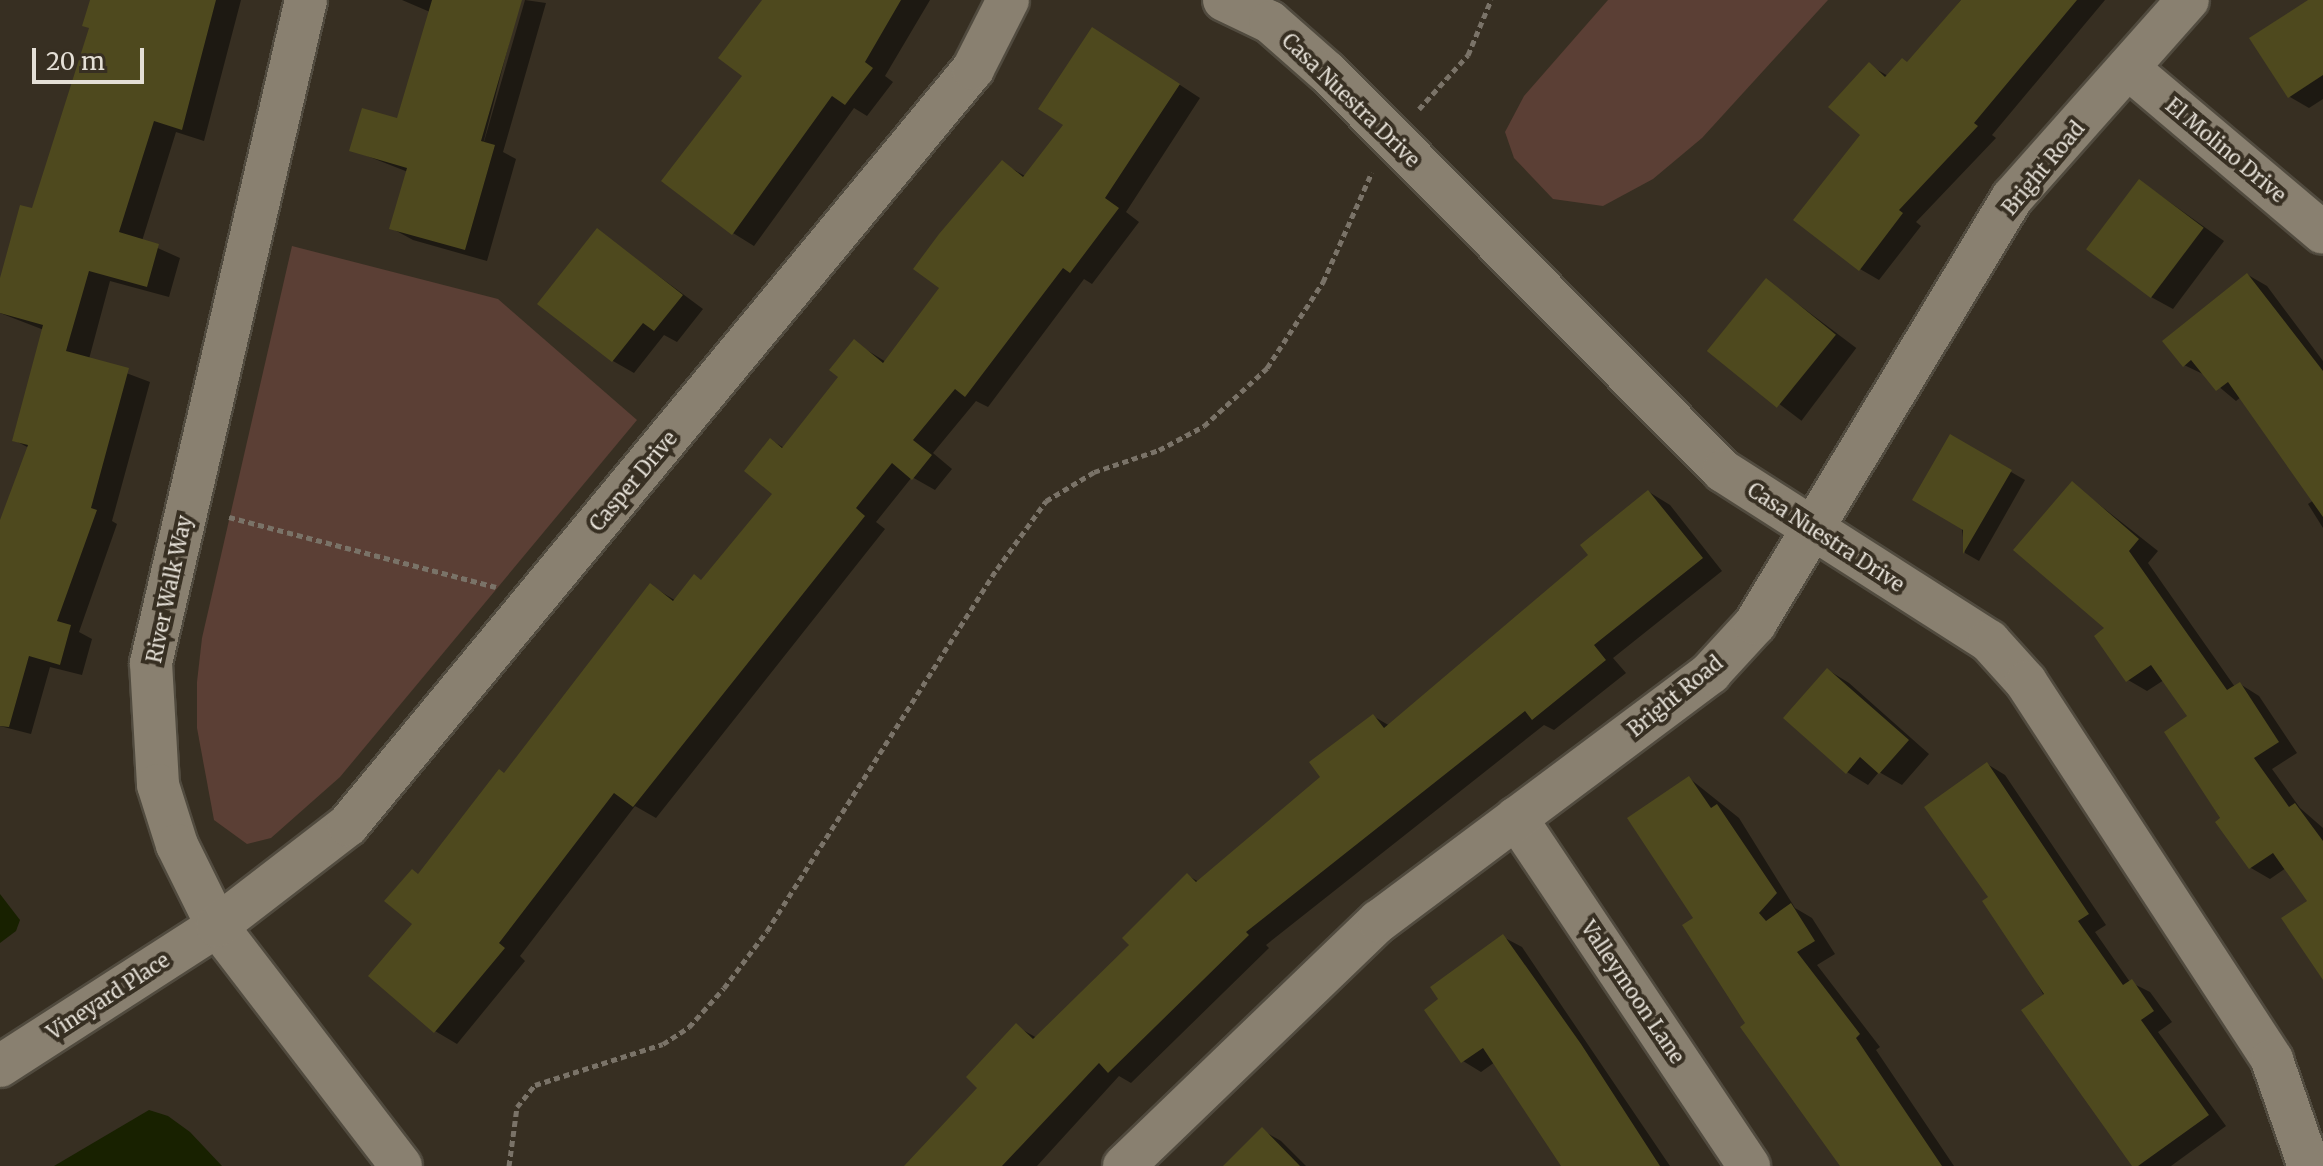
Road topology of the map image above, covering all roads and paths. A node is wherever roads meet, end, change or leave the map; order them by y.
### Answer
1 (306, 0) edge
2 (1008, 0) edge
3 (1224, 0) edge
4 (1491, 0) edge
5 (2188, 0) edge
6 (2128, 68) junction
7 (1419, 109) dead end
8 (1372, 171) dead end
9 (2323, 233) edge
10 (229, 517) dead end
11 (1812, 528) junction
12 (497, 587) dead end
13 (1516, 818) junction
14 (217, 926) junction
15 (0, 1066) edge
16 (401, 1166) edge
17 (509, 1166) edge
18 (1124, 1166) edge
19 (1749, 1166) edge
20 (2309, 1166) edge

1 - 14 street, River Walk Way
2 - 14 street, Casper Drive
3 - 11 street, Casa Nuestra Drive
4 - 7 path
5 - 6 street, Bright Road
6 - 9 street, El Molino Drive
6 - 11 street, Bright Road
8 - 17 path
10 - 12 path
11 - 13 street, Bright Road
11 - 20 street, Casa Nuestra Drive
13 - 18 street, Bright Road
13 - 19 street, Valleymoon Lane
14 - 15 street, Vineyard Place
14 - 16 street, River Walk Way

